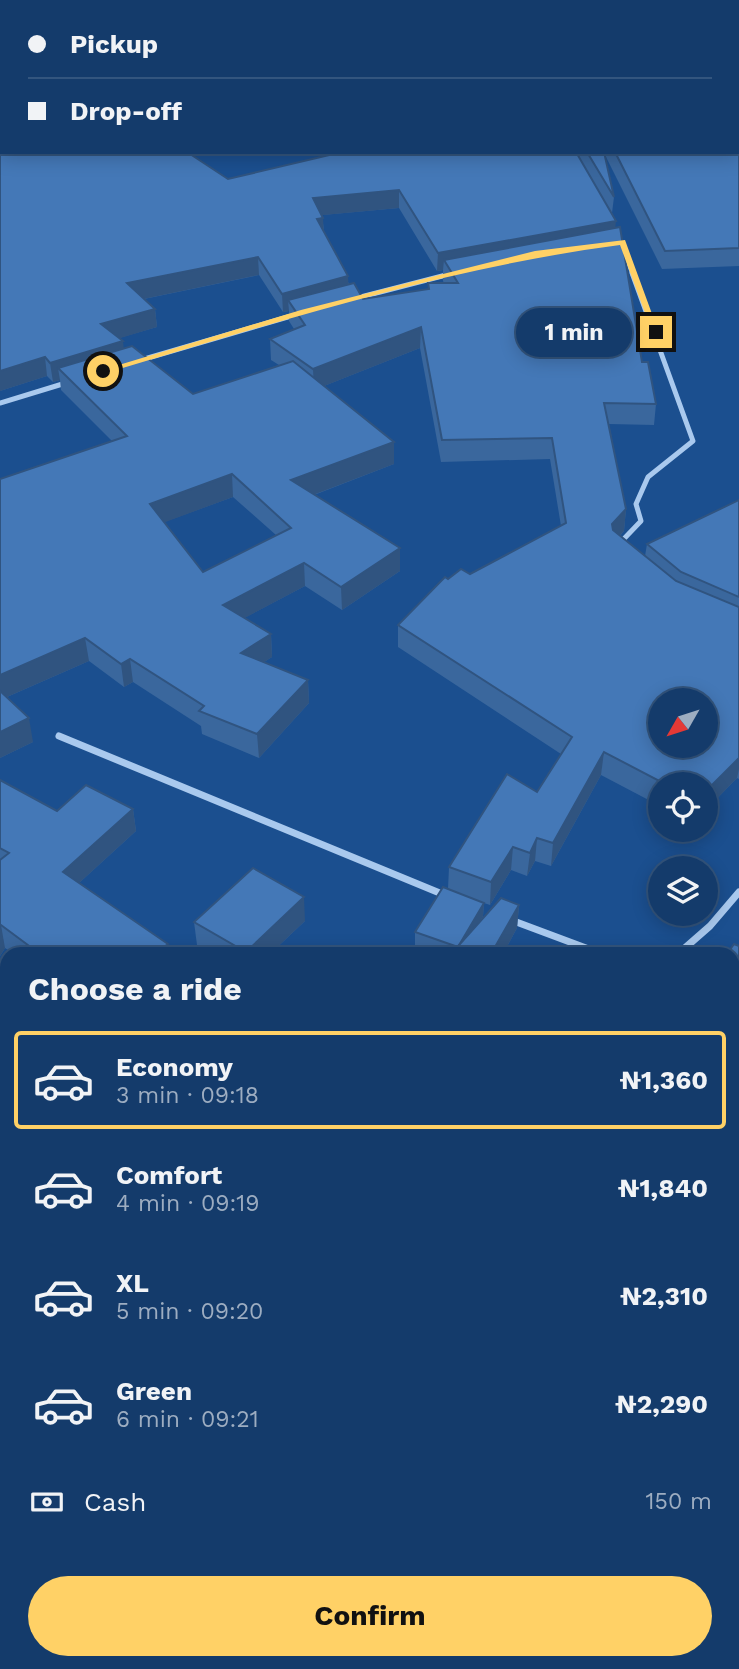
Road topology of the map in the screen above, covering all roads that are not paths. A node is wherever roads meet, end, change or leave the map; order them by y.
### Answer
1 (616, 231) edge
2 (622, 242) junction
3 (610, 243) edge
4 (462, 271) edge
5 (344, 302) edge
6 (304, 312) edge
7 (128, 364) edge
8 (77, 379) edge
9 (0, 403) edge
10 (614, 549) edge
11 (59, 736) dead end
12 (739, 892) edge
13 (451, 897) edge
14 (501, 916) edge
15 (583, 947) edge
16 (686, 947) edge

1 - 2 street
2 - 3 street
2 - 10 street
4 - 5 street
6 - 7 street
8 - 9 street
11 - 13 street
12 - 16 street
14 - 15 street

